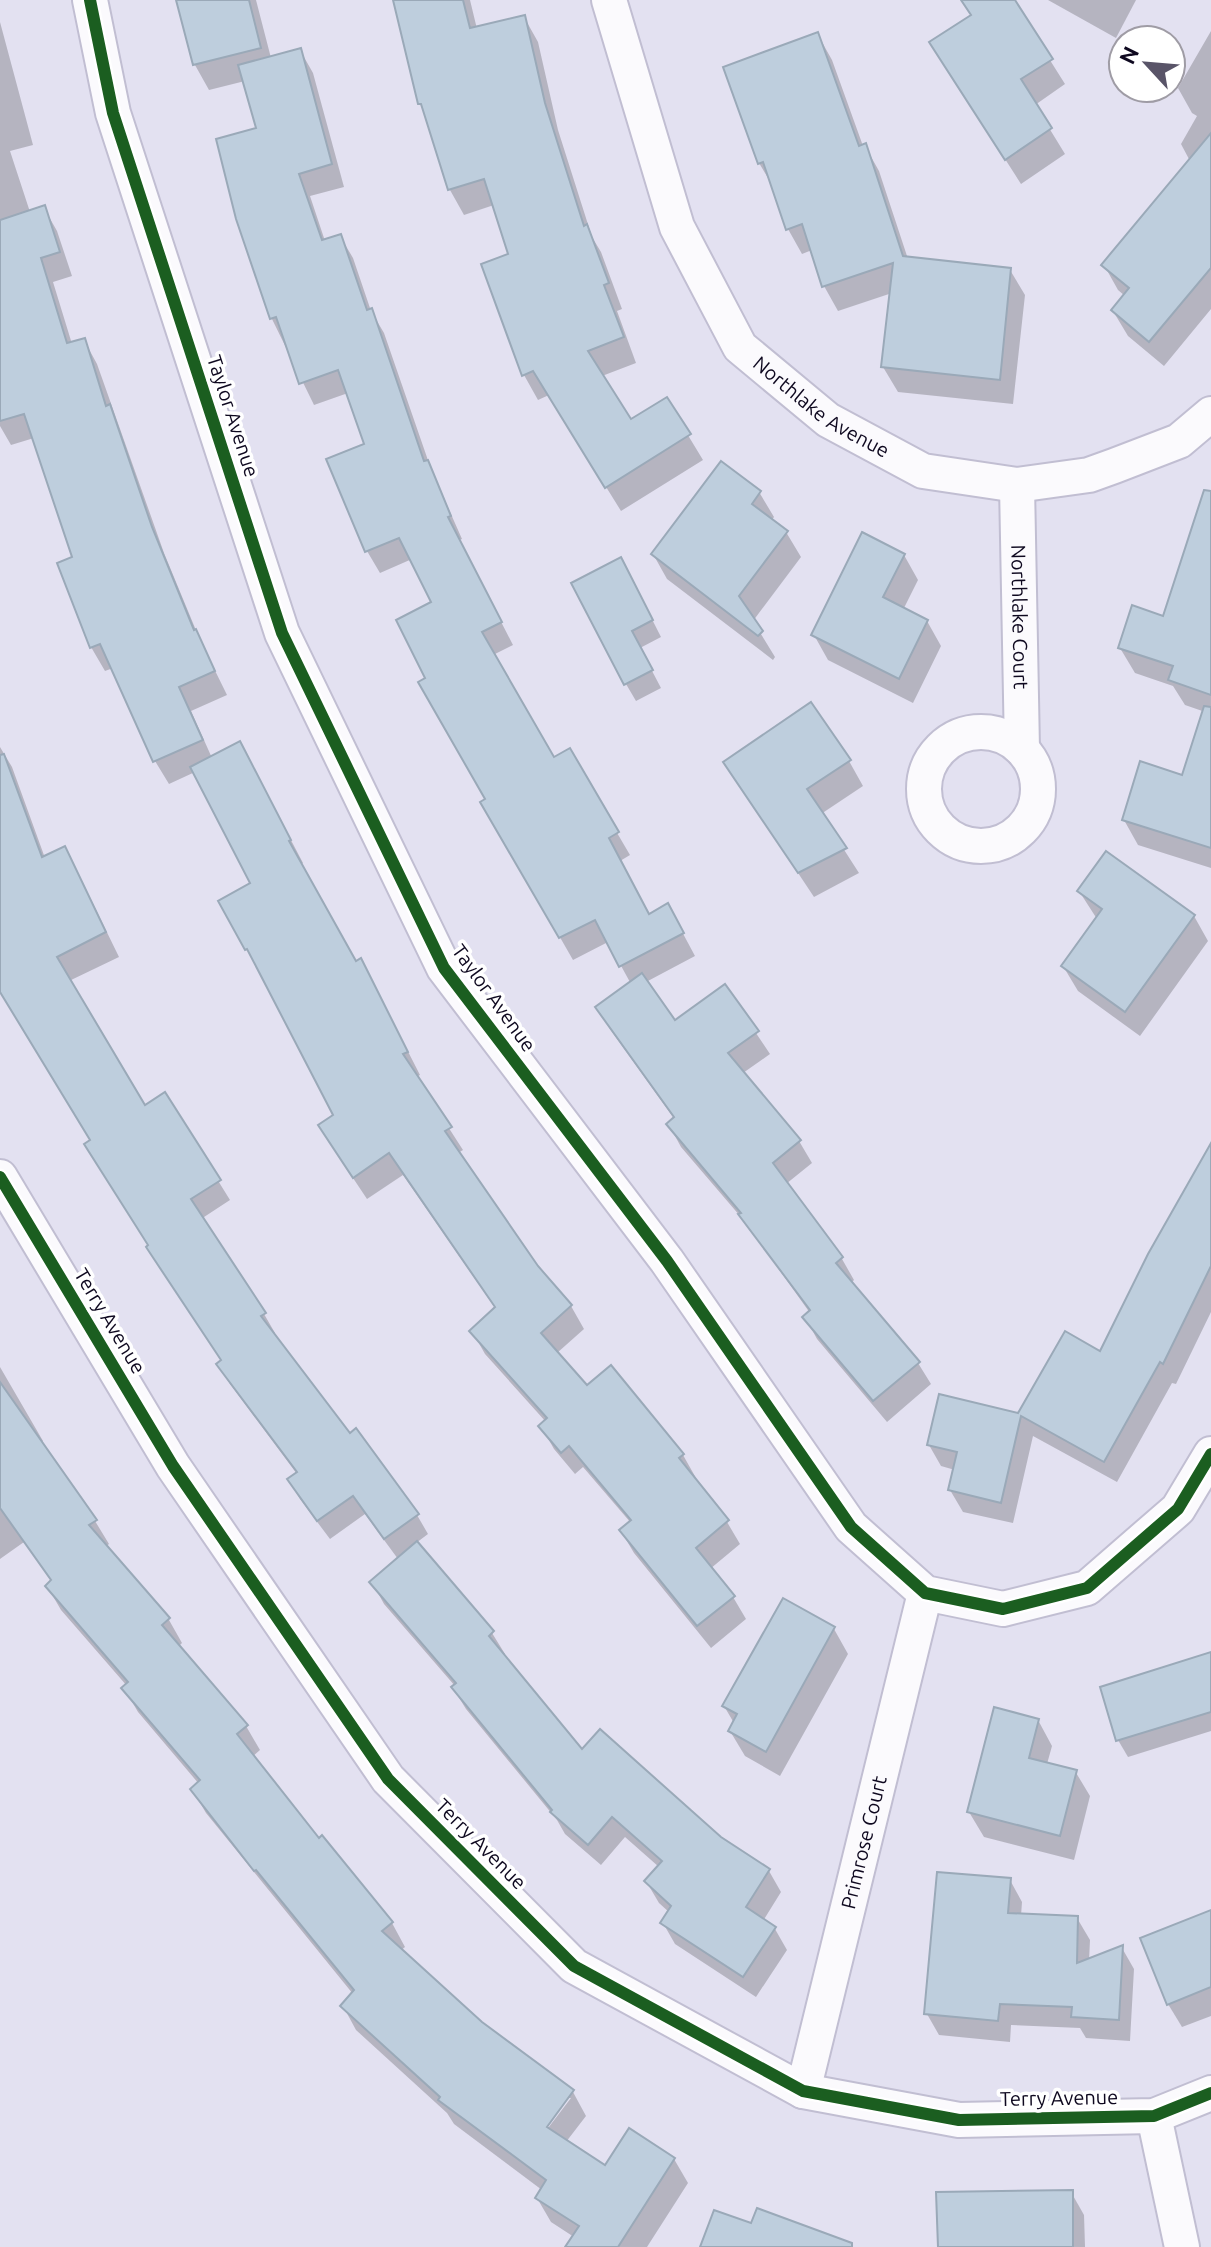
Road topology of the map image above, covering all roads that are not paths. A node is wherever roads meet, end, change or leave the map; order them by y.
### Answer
1 (90, 0) edge
2 (609, 0) edge
3 (1211, 414) edge
4 (1017, 485) junction
5 (1022, 749) dead end
6 (0, 1177) edge
7 (1211, 1454) edge
8 (925, 1593) junction
9 (803, 2091) junction
10 (1211, 2093) edge
11 (1154, 2116) junction
12 (1182, 2247) edge

1 - 8 street, Taylor Avenue
2 - 4 street, Northlake Avenue
3 - 4 street, Northlake Avenue
4 - 5 street, Northlake Court
6 - 9 street, Terry Avenue
7 - 8 street
8 - 9 street, Primrose Court
9 - 11 street, Terry Avenue
10 - 11 street, Terry Avenue
11 - 12 street

